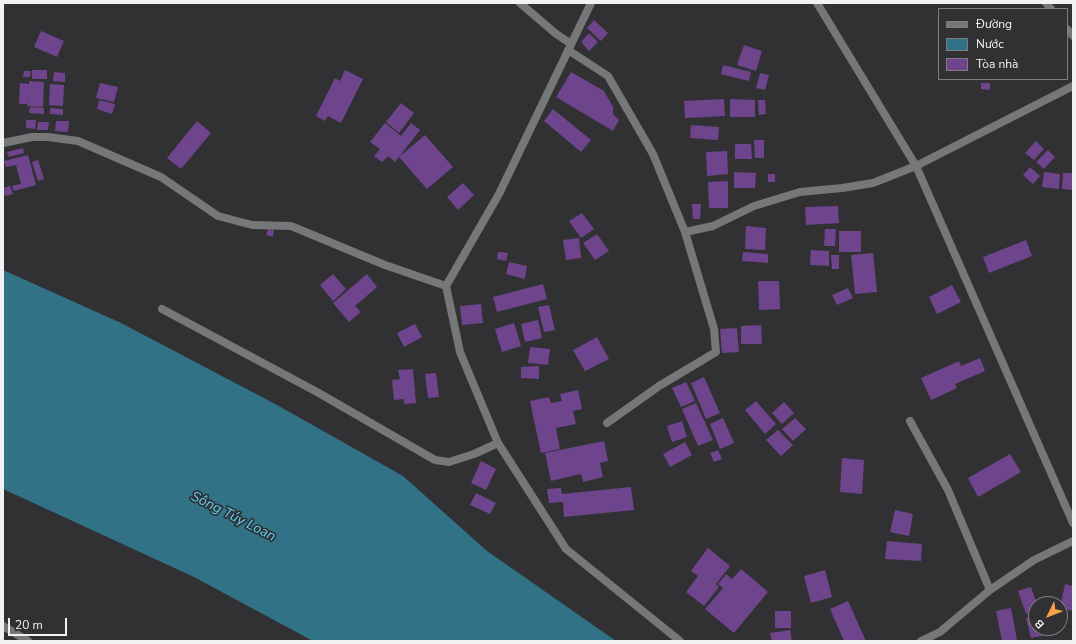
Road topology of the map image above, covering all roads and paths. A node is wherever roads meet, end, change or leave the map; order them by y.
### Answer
1 (520, 3) edge
2 (591, 3) edge
3 (817, 3) edge
4 (570, 47) junction
5 (1073, 86) edge
6 (3, 143) edge
7 (916, 166) junction
8 (685, 232) junction
9 (446, 286) junction
10 (162, 309) dead end
11 (910, 422) dead end
12 (607, 424) dead end
13 (498, 443) junction
14 (1073, 523) edge
15 (1073, 542) edge
16 (990, 590) junction
17 (3, 626) edge
18 (28, 641) edge
19 (680, 641) edge
20 (921, 641) edge

1 - 4 street
2 - 4 street
3 - 7 street
4 - 8 street
4 - 9 street
5 - 7 street
6 - 9 street
7 - 8 street
7 - 14 street
8 - 12 street
9 - 13 street
10 - 13 street
11 - 16 street
13 - 19 street
15 - 16 street
16 - 20 street
17 - 18 street

